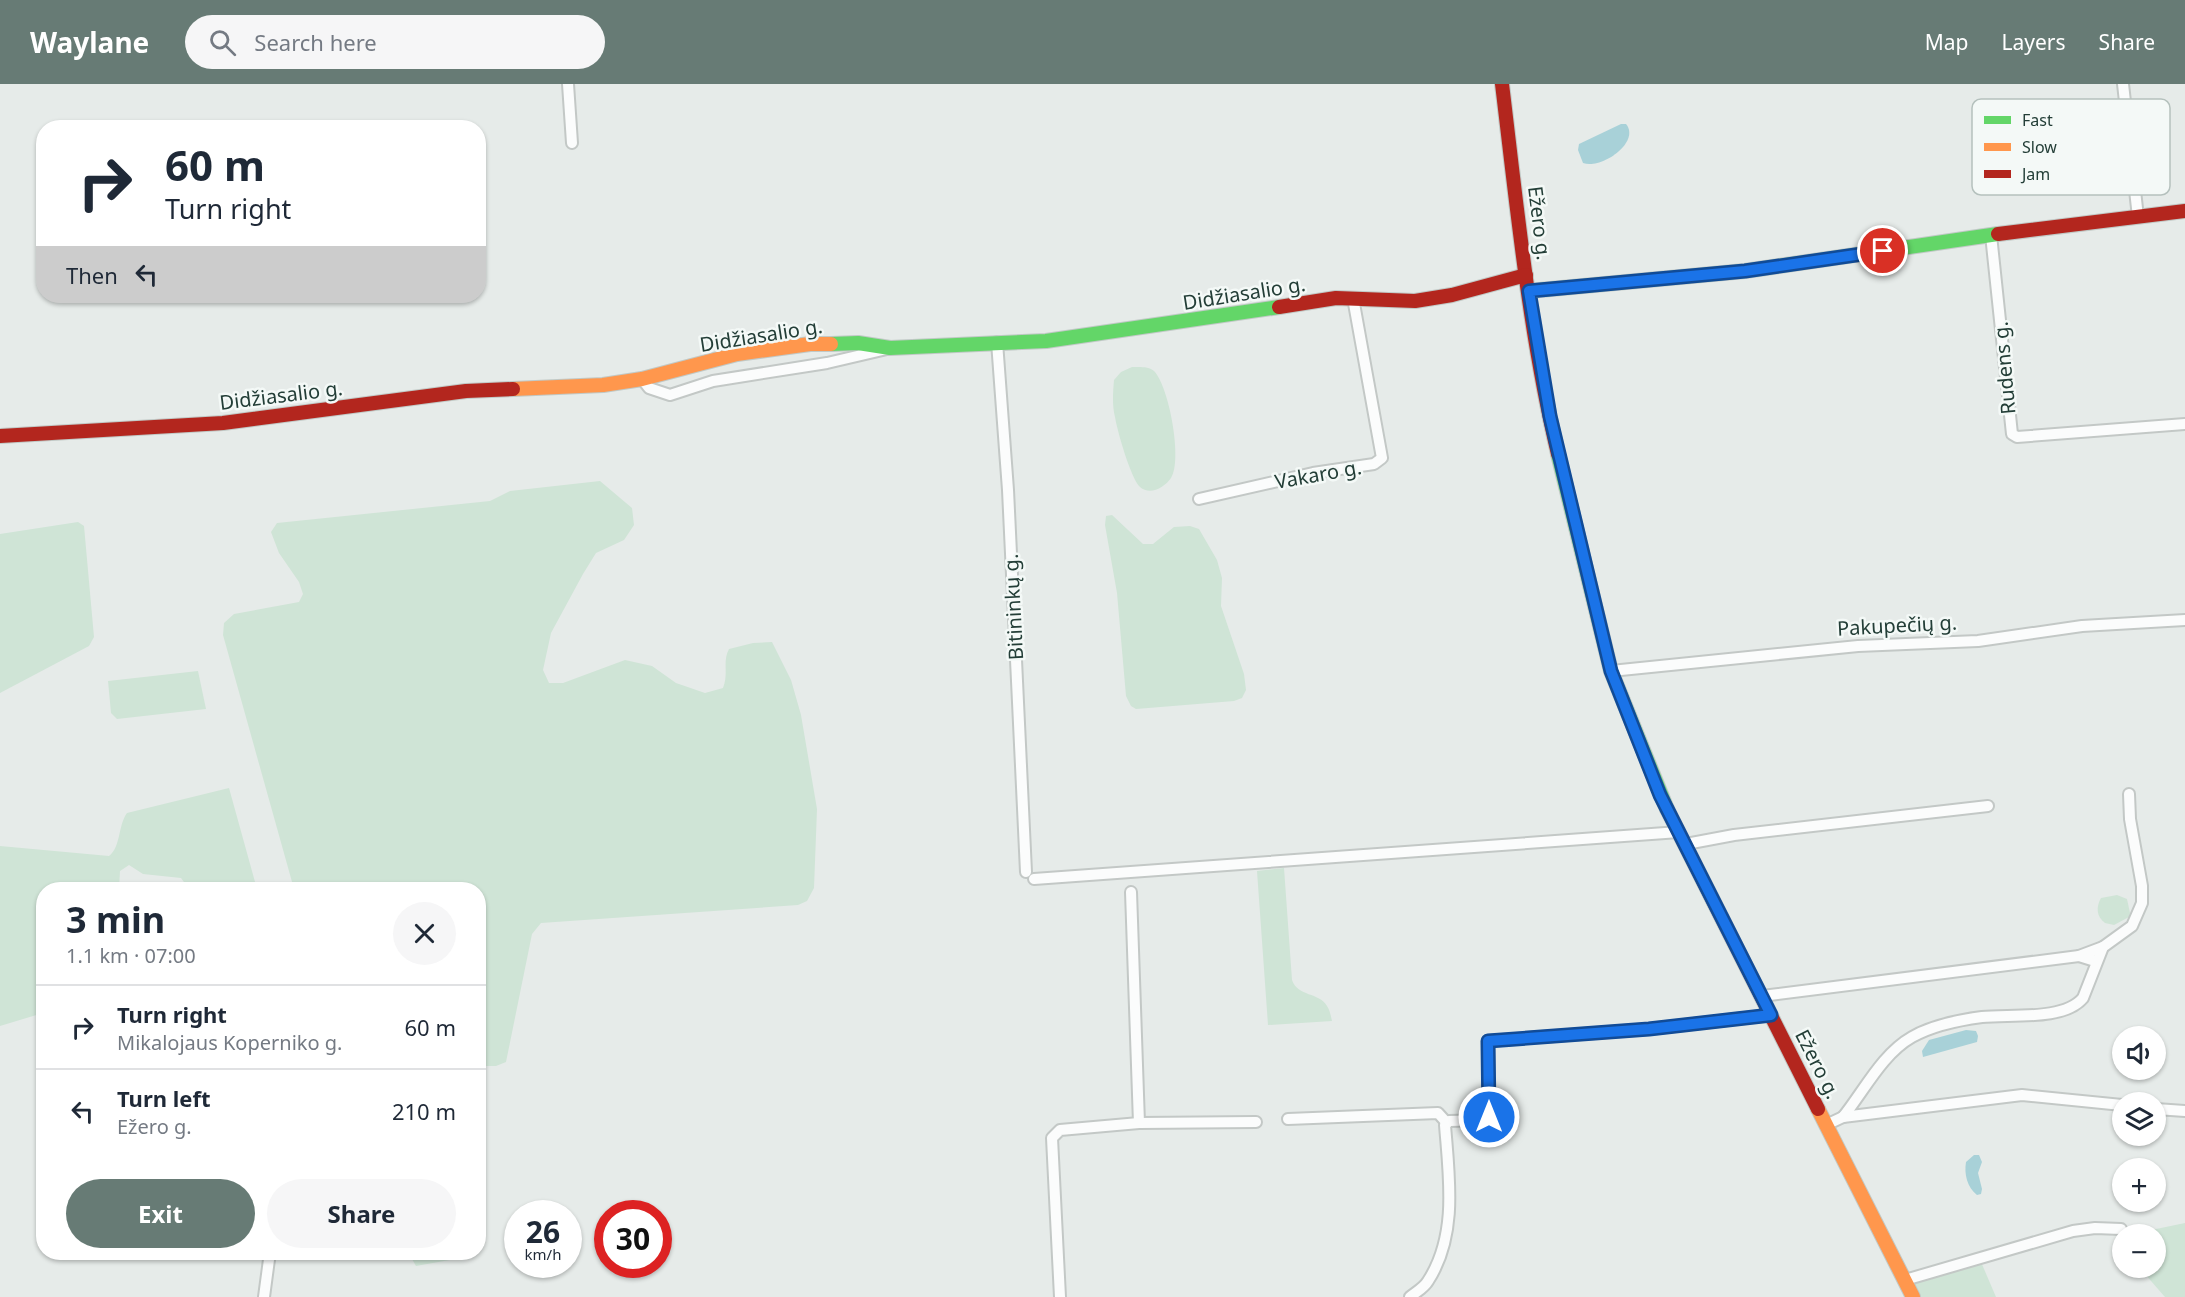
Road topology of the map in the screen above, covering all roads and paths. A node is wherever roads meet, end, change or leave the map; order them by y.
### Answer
1 (568, 84) edge
2 (1502, 84) edge
3 (2123, 84) edge
4 (2125, 99) edge
5 (572, 143) dead end
6 (2136, 195) edge
7 (2185, 211) edge
8 (2138, 217) junction
9 (1991, 235) junction
10 (1526, 275) junction
11 (1529, 291) junction
12 (1353, 298) junction
13 (998, 342) junction
14 (890, 348) junction
15 (642, 379) junction
16 (2185, 424) edge
17 (0, 436) edge
18 (1198, 499) dead end
19 (2185, 620) edge
20 (1611, 671) junction
21 (2130, 794) dead end
22 (1988, 806) dead end
23 (1682, 838) junction
24 (1131, 892) dead end
25 (2103, 947) junction
26 (2079, 956) junction
27 (2095, 961) junction
28 (1762, 996) junction
29 (1771, 1015) junction
30 (2112, 1104) edge
31 (2166, 1110) edge
32 (2185, 1111) edge
33 (1843, 1117) junction
34 (1288, 1119) dead end
35 (1256, 1122) dead end
36 (1140, 1123) junction
37 (1447, 1123) junction
38 (1826, 1125) junction
39 (2112, 1229) edge
40 (269, 1260) edge
41 (1905, 1280) junction
42 (264, 1297) edge
43 (1060, 1297) edge
44 (1410, 1297) edge
45 (1913, 1297) edge

1 - 5 street
2 - 10 street, Ežero g.
3 - 4 street
6 - 8 street
7 - 8 street
8 - 9 street
9 - 11 street
9 - 16 street, Rudens g.
10 - 11 street, Ežero g.
10 - 12 street, Didžiasalio g.
11 - 20 street, Ežero g.
12 - 13 street, Didžiasalio g.
12 - 18 street, Vakaro g.
13 - 14 street, Didžiasalio g.
13 - 23 street, Bitininkų g.
14 - 15 street, Didžiasalio g.
14 - 15 street
15 - 17 street, Didžiasalio g.
19 - 20 street, Pakupečių g.
20 - 23 street, Ežero g.
21 - 25 street
22 - 23 street
23 - 28 street, Ežero g.
24 - 36 street
25 - 26 street
25 - 27 street
26 - 27 street
26 - 28 street
27 - 33 street
28 - 29 street, Ežero g.
29 - 37 street
29 - 38 street, Ežero g.
30 - 33 street
31 - 32 street
33 - 38 street
34 - 37 street
35 - 36 street
36 - 43 street
37 - 44 street
38 - 41 street, Ežero g.
39 - 41 street
40 - 42 street
41 - 45 street, Ežero g.

